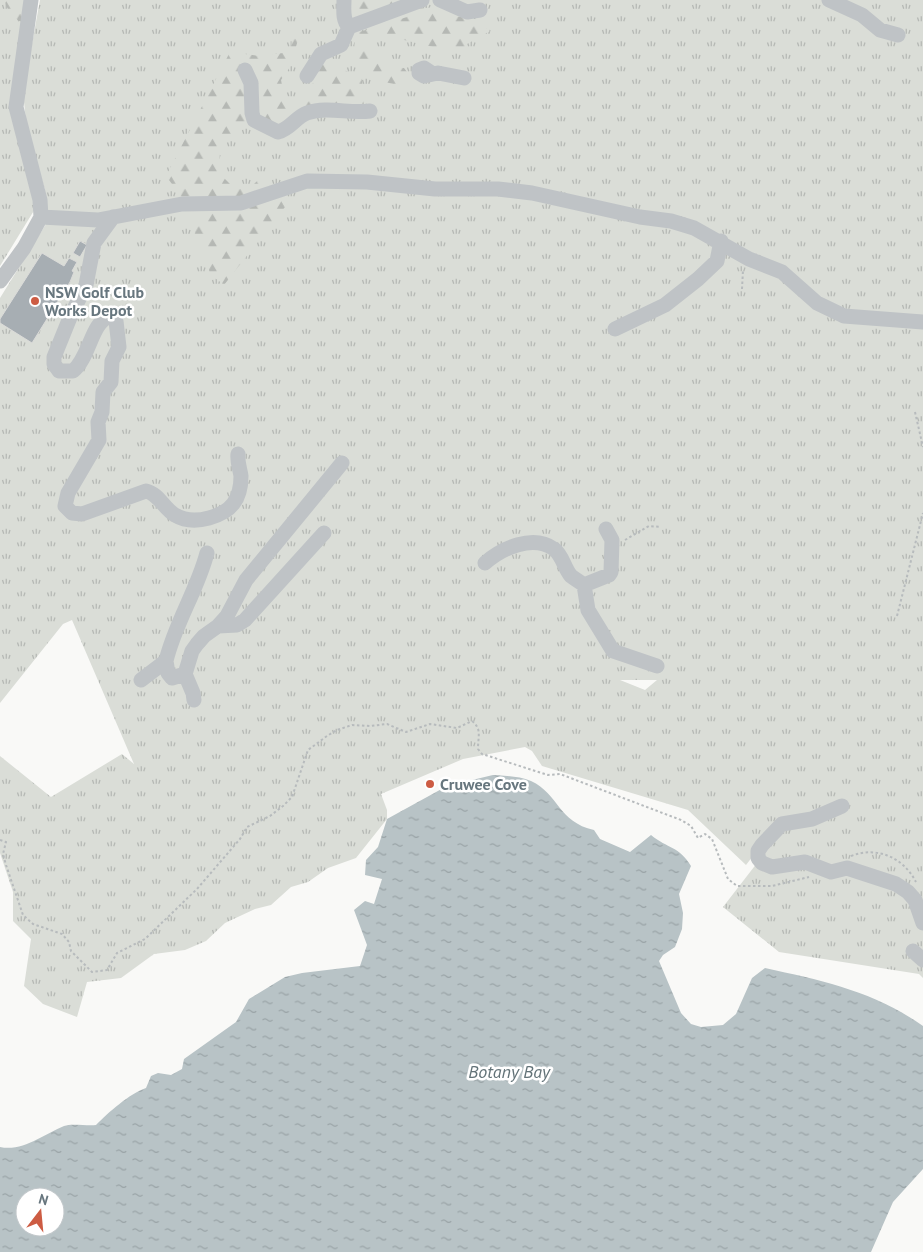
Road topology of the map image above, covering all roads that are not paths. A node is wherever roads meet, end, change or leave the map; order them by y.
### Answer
1 (31, 0) edge
2 (344, 0) edge
3 (422, 0) edge
4 (440, 0) edge
5 (830, 0) edge
6 (480, 10) dead end
7 (349, 27) junction
8 (898, 35) dead end
9 (245, 70) dead end
10 (433, 74) dead end
11 (307, 76) dead end
12 (464, 78) dead end
13 (370, 111) dead end
14 (41, 217) junction
15 (113, 217) junction
16 (721, 241) junction
17 (0, 281) edge
18 (923, 322) edge
19 (615, 329) dead end
20 (238, 454) dead end
21 (342, 463) dead end
22 (606, 529) dead end
23 (324, 533) dead end
24 (207, 553) dead end
25 (485, 563) dead end
26 (584, 585) junction
27 (218, 626) junction
28 (166, 661) junction
29 (657, 666) dead end
30 (185, 674) junction
31 (141, 680) dead end
32 (194, 700) dead end
33 (842, 806) dead end
34 (923, 923) edge

1 - 14 lane
2 - 7 lane
3 - 7 lane
4 - 6 lane
5 - 8 lane
7 - 11 lane
9 - 13 lane
10 - 12 lane
14 - 15 lane
14 - 17 lane
15 - 16 lane
15 - 20 lane
16 - 18 lane
16 - 19 lane
21 - 27 lane
22 - 26 lane
23 - 27 lane
24 - 28 lane
25 - 26 lane
26 - 29 lane
27 - 30 lane
28 - 30 lane
28 - 31 lane
30 - 32 lane
33 - 34 lane

